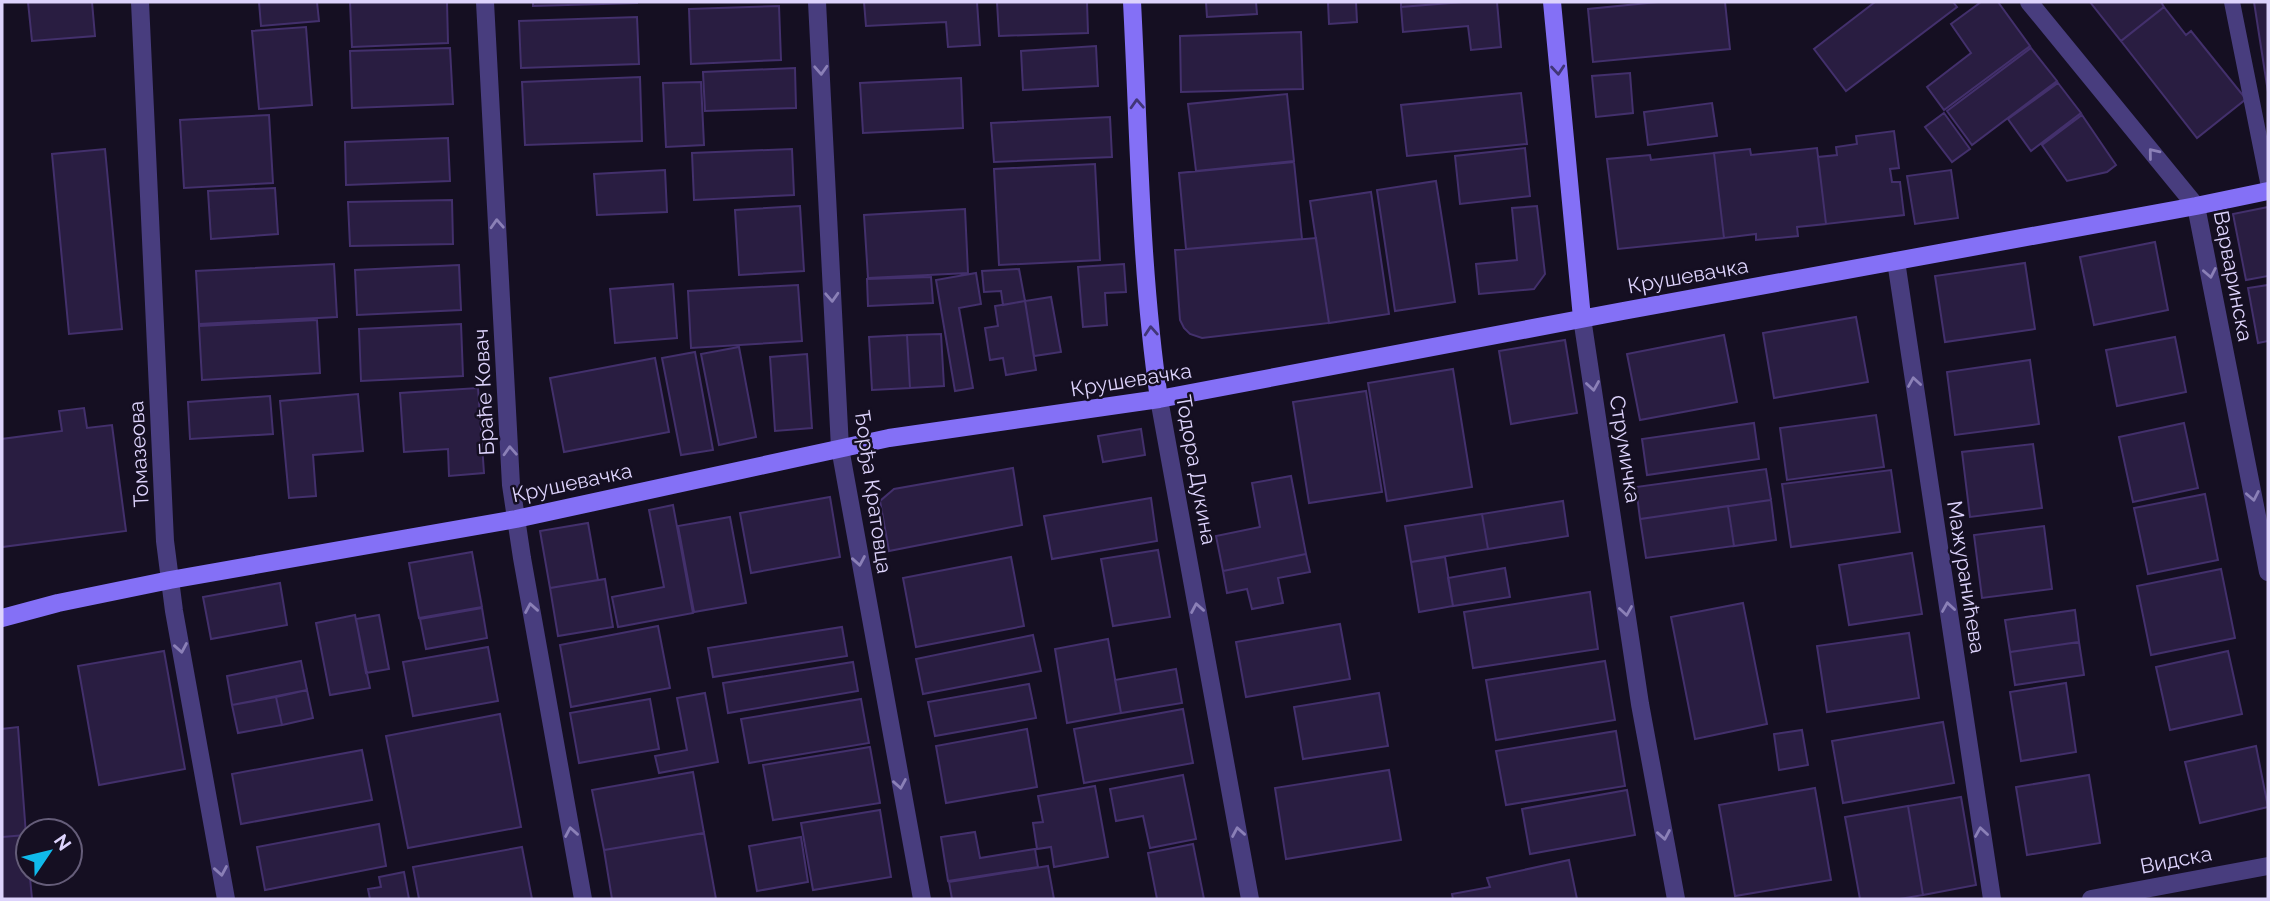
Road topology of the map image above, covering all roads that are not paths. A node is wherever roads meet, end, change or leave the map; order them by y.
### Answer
1 (140, 2) edge
2 (485, 2) edge
3 (817, 2) edge
4 (1132, 2) edge
5 (1552, 2) edge
6 (2029, 2) edge
7 (2232, 2) edge
8 (2268, 181) edge
9 (2268, 191) edge
10 (2196, 206) junction
11 (1896, 261) junction
12 (1582, 318) junction
13 (1160, 399) junction
14 (839, 448) junction
15 (516, 519) junction
16 (2268, 572) edge
17 (170, 580) junction
18 (2, 618) edge
19 (2268, 866) edge
20 (226, 899) edge
21 (583, 899) edge
22 (922, 899) edge
23 (1250, 899) edge
24 (1676, 899) edge
25 (1992, 899) edge
26 (2091, 899) edge

1 - 17 street, Томазеова
15 -> 2 street, Браће Ковач
3 -> 14 street, Ђорђа Кратовца
13 -> 4 main road, Тодора Дукина
5 -> 12 main road, Струмичка
10 -> 6 street, Варваринска
7 - 8 lane
9 - 10 main road, Крушевачка
10 - 11 main road, Крушевачка
10 -> 16 street, Варваринска
11 - 12 main road, Крушевачка
25 -> 11 street, Мажуранићева
12 - 13 main road, Крушевачка
12 -> 24 street, Струмичка
13 - 14 main road, Крушевачка
23 -> 13 street, Тодора Дукина
14 - 15 main road, Крушевачка
14 -> 22 street, Ђорђа Кратовца
15 - 17 main road, Крушевачка
21 -> 15 street, Браће Ковач
17 - 18 main road, Крушевачка
17 -> 20 street, Томазеова
19 - 26 street, Видска

